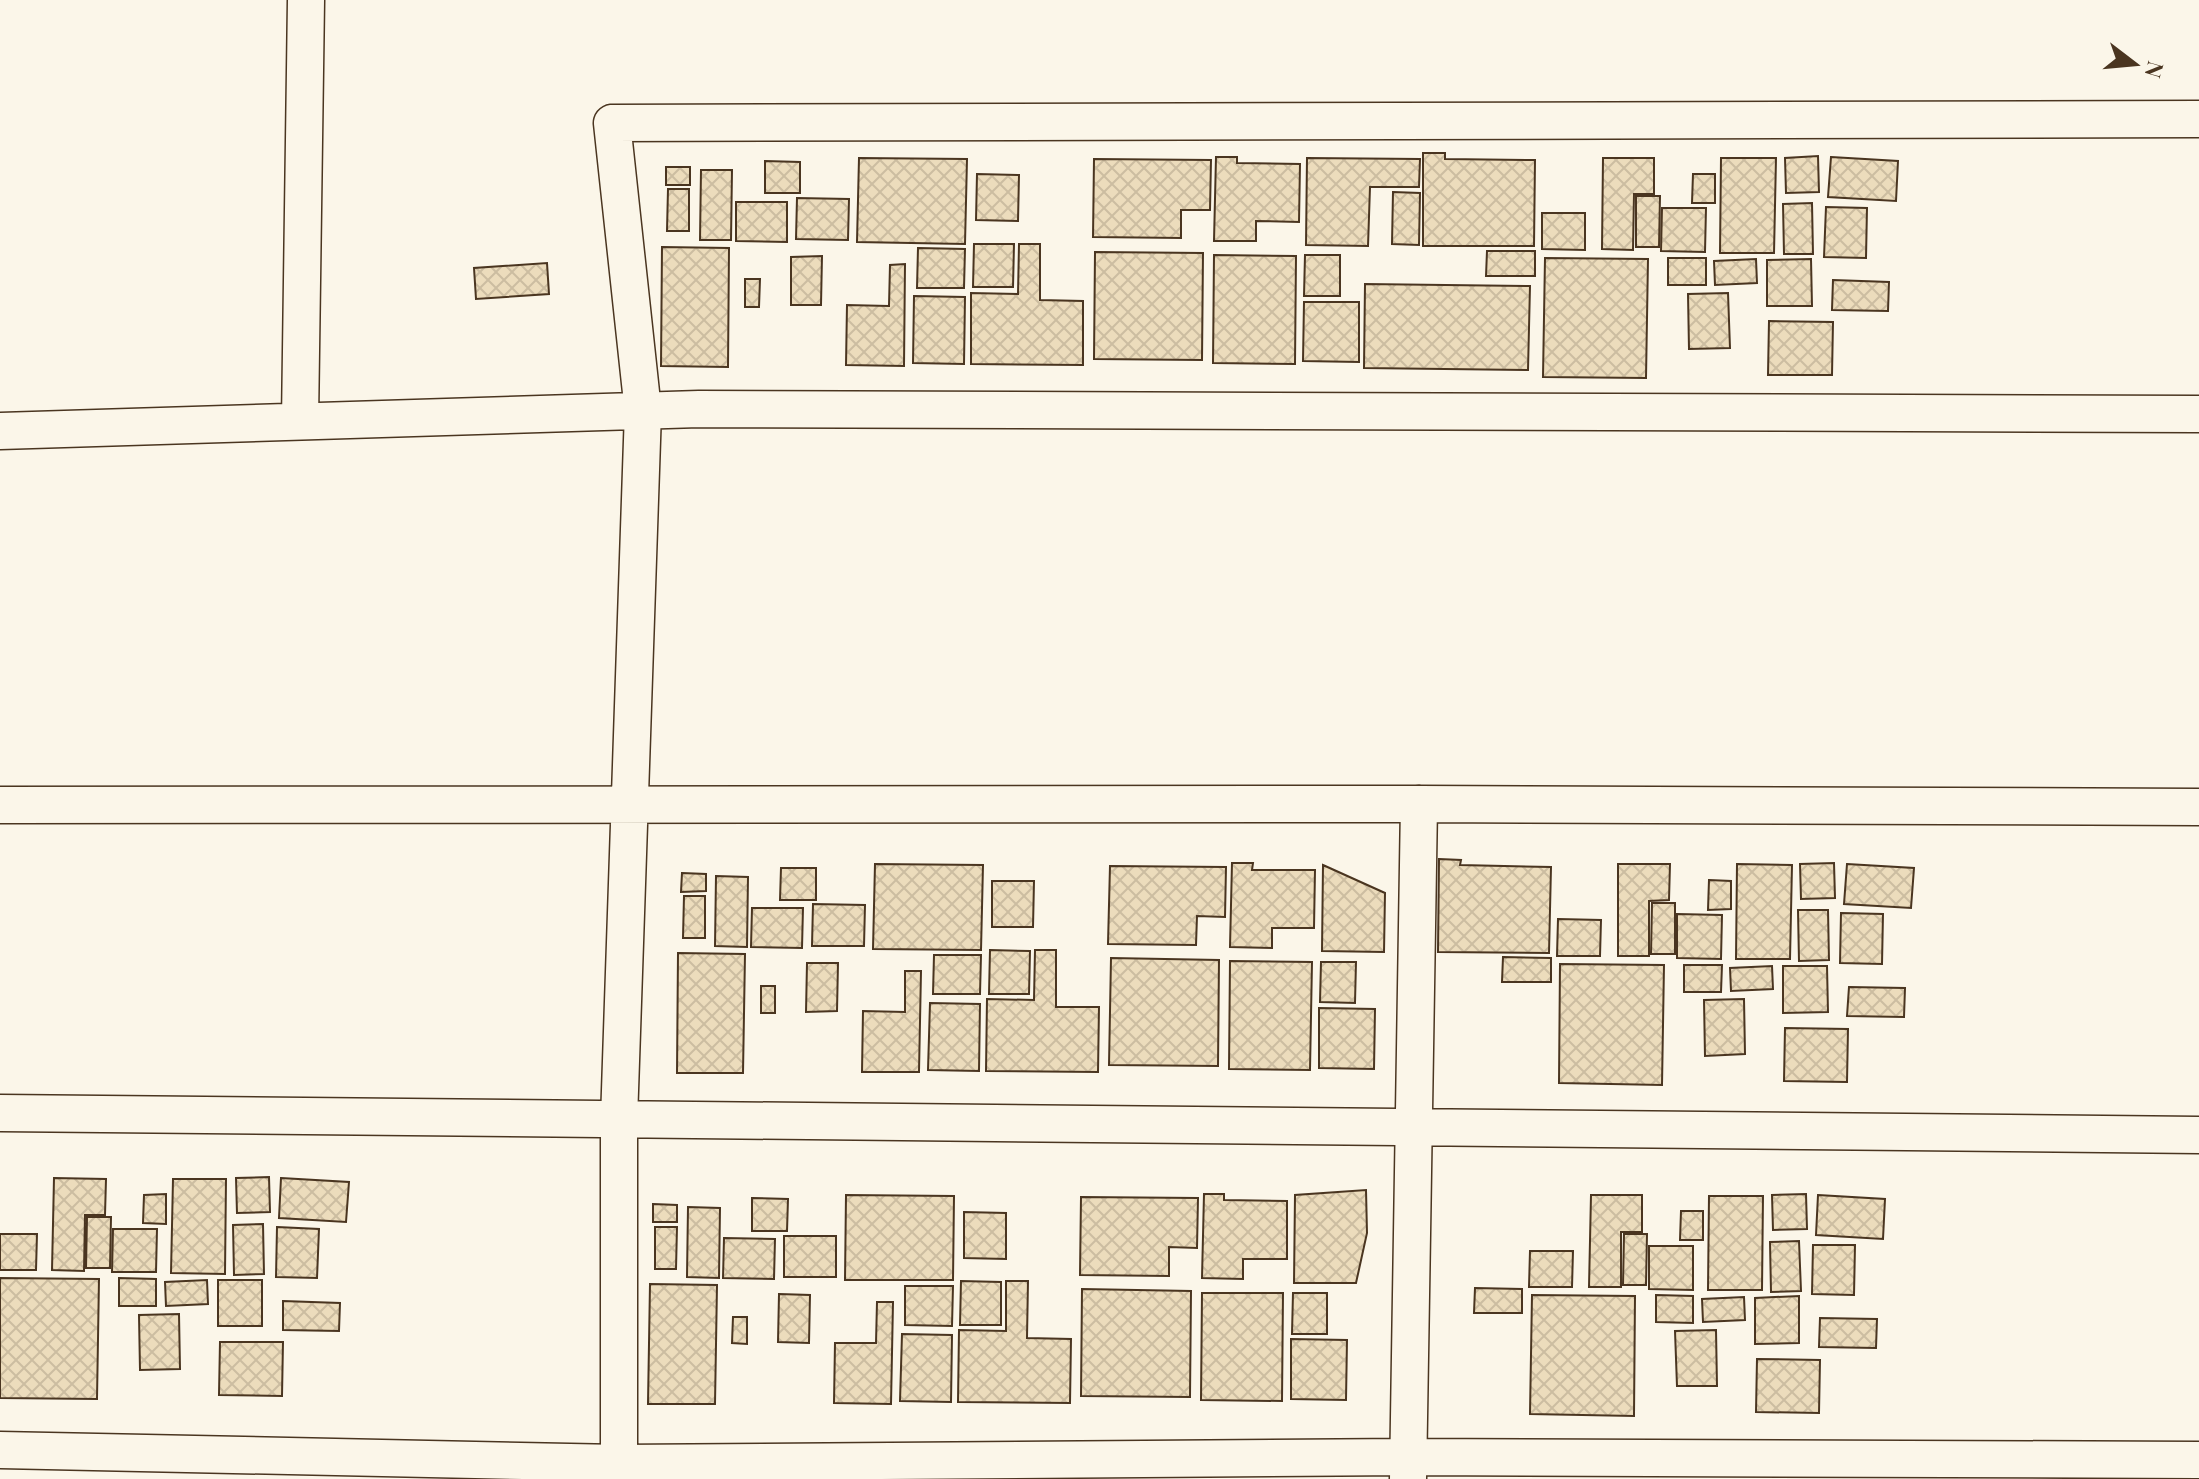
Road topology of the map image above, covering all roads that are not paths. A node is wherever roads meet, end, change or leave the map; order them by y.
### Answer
1 (306, 0) edge
2 (2199, 119) edge
3 (643, 411) junction
4 (2199, 414) edge
5 (300, 421) junction
6 (0, 431) edge
7 (1419, 804) junction
8 (0, 805) edge
9 (630, 805) junction
10 (2199, 807) edge
11 (0, 1113) edge
12 (619, 1120) junction
13 (1412, 1128) junction
14 (2199, 1135) edge
15 (0, 1450) edge
16 (2199, 1460) edge
17 (1408, 1468) edge
18 (619, 1471) edge

1 - 5 street
2 - 3 street
3 - 4 street
3 - 5 street
3 - 9 street
5 - 6 street
7 - 9 street
7 - 10 street
7 - 13 street
8 - 9 street
9 - 12 street
11 - 12 street
12 - 13 street
12 - 18 street
13 - 14 street
13 - 17 street
15 - 18 street
16 - 17 street
17 - 18 street

